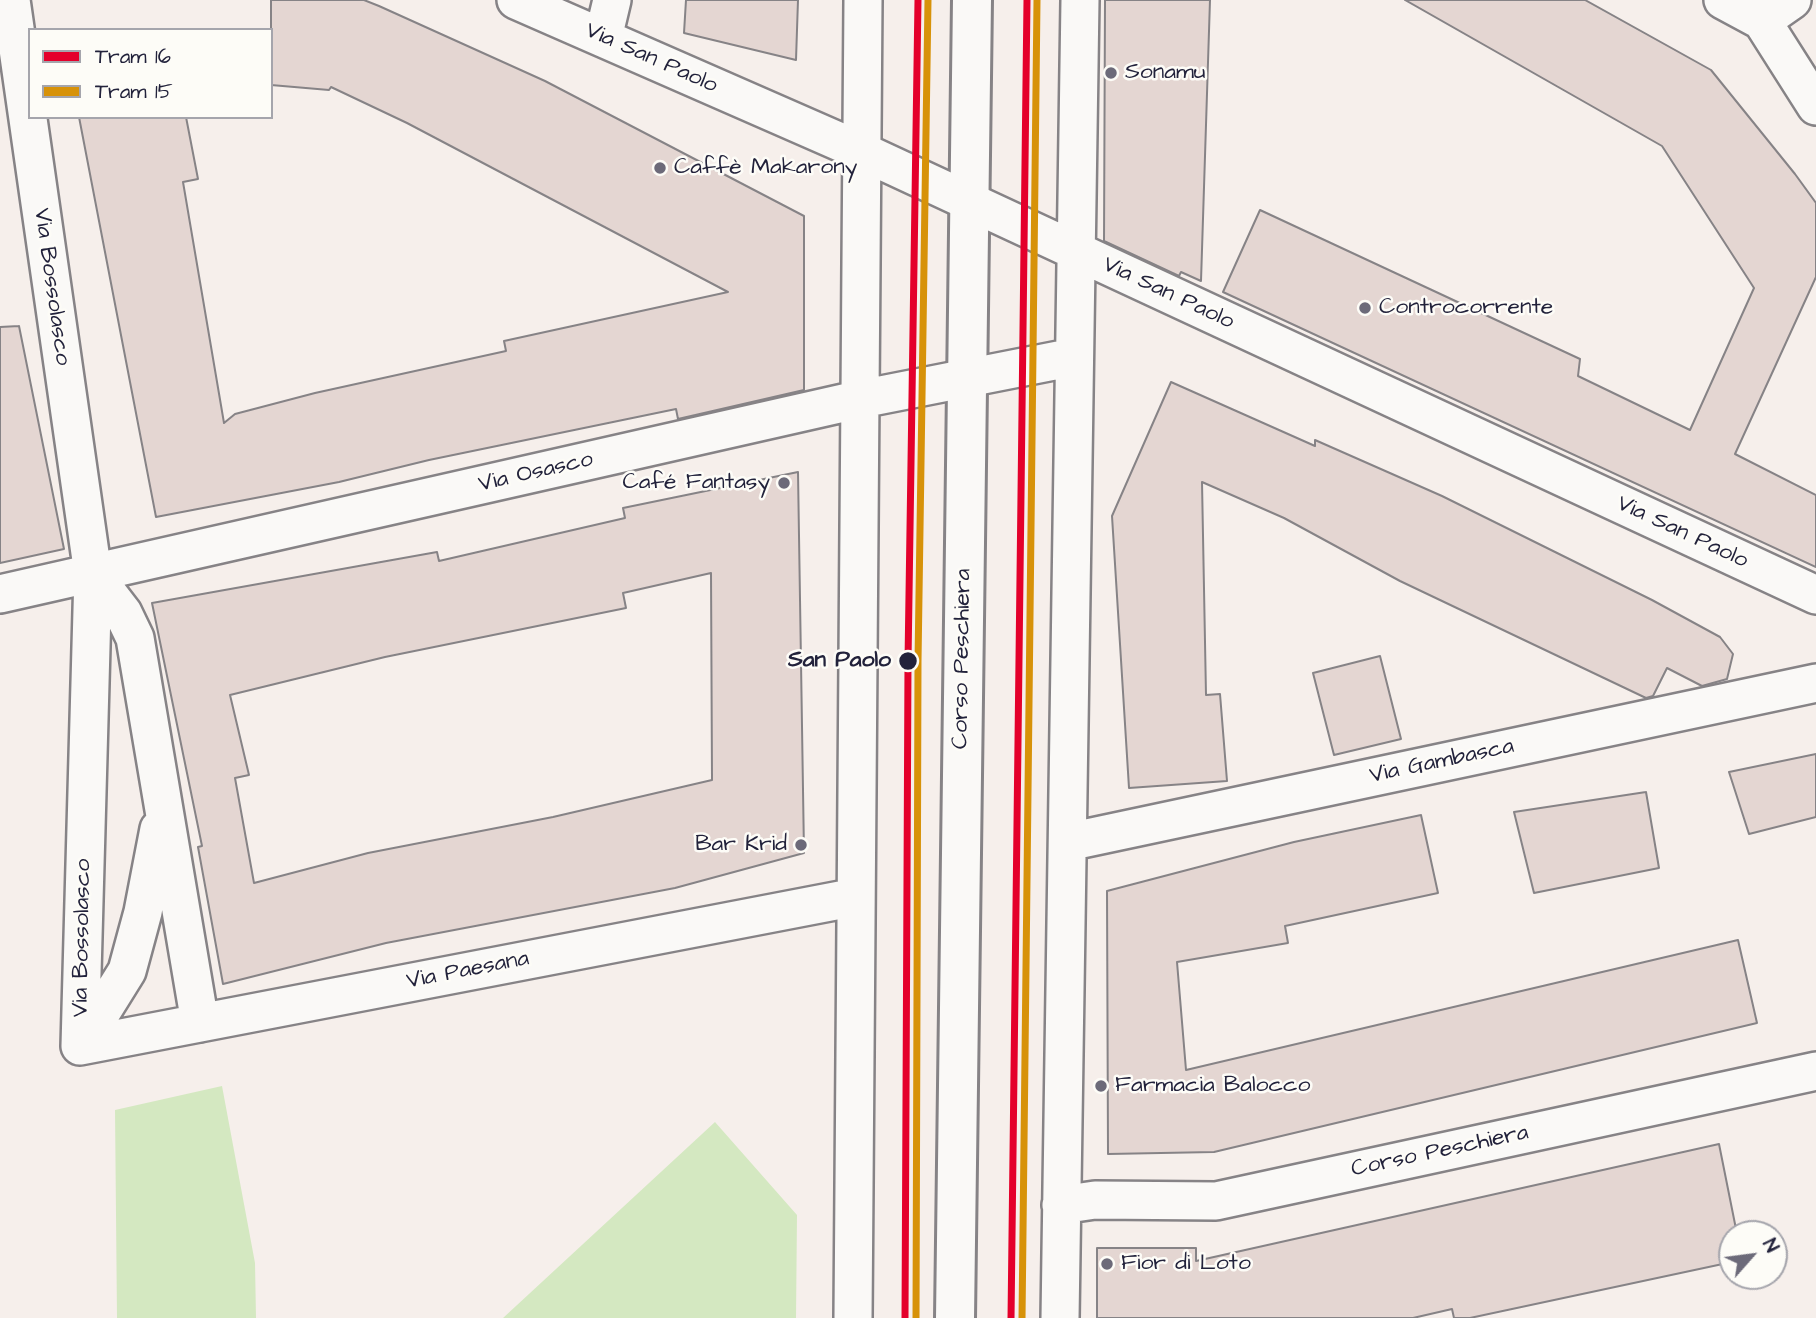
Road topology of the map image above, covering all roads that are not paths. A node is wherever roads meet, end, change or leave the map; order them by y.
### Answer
1 (10, 0) edge
2 (516, 0) edge
3 (612, 0) edge
4 (863, 0) edge
5 (972, 0) edge
6 (1080, 0) edge
7 (1723, 0) edge
8 (1792, 0) edge
9 (1762, 21) junction
10 (603, 38) junction
11 (1816, 106) edge
12 (863, 152) junction
13 (971, 202) junction
14 (1075, 251) junction
15 (1074, 357) junction
16 (967, 379) junction
17 (860, 399) junction
18 (93, 574) junction
19 (0, 594) edge
20 (1816, 595) edge
21 (1816, 682) edge
22 (164, 806) junction
23 (1068, 842) junction
24 (856, 897) junction
25 (200, 1023) junction
26 (80, 1046) junction
27 (1816, 1071) edge
28 (1061, 1205) junction
29 (853, 1318) edge
30 (955, 1318) edge
31 (1060, 1318) edge

1 - 18 street, Via Bossolasco
2 - 10 street, Via San Paolo
3 - 10 street
4 - 12 street
5 - 13 main road, Corso Peschiera
6 - 14 street
7 - 9 street
8 - 9 street
9 - 11 street
10 - 12 street, Via San Paolo
12 - 13 street, Via San Paolo
12 - 17 street
13 - 14 street, Via San Paolo
13 - 16 main road, Corso Peschiera
14 - 15 street
14 - 20 street, Via San Paolo
15 - 16 street, Via Osasco
15 - 23 street
16 - 17 street, Via Osasco
16 - 30 main road, Corso Peschiera
17 - 18 street, Via Osasco
17 - 24 street
18 - 19 street, Via Osasco
18 - 22 street, Via Bossolasco
18 - 26 street, Via Bossolasco
21 - 23 street, Via Gambasca
22 - 25 street, Via Bossolasco
22 - 26 street, Via Bossolasco
23 - 28 street
24 - 25 street, Via Paesana
24 - 29 street
25 - 26 street, Via Paesana
27 - 28 street, Corso Peschiera
28 - 31 street

